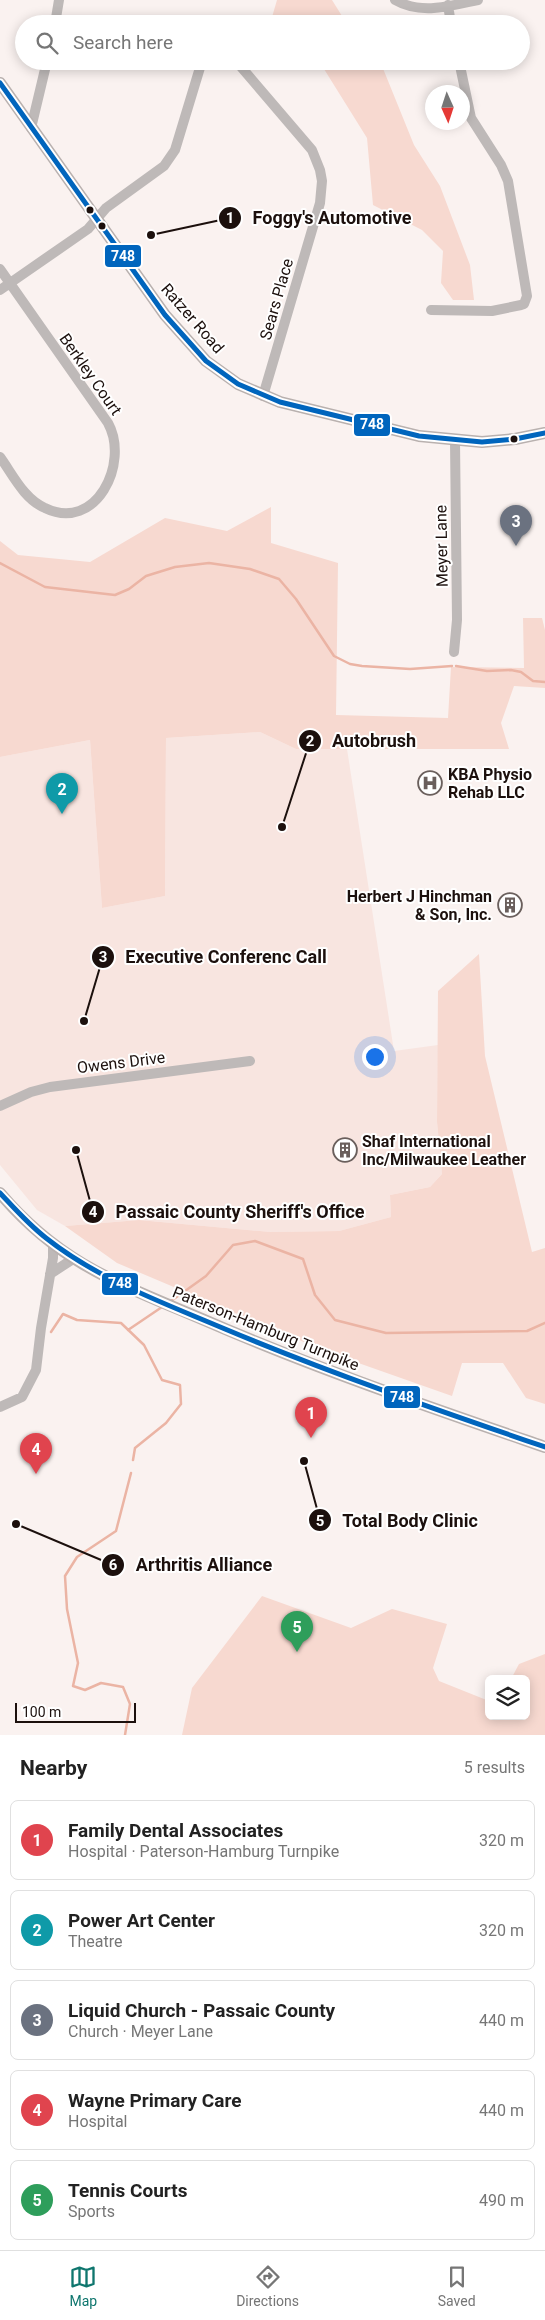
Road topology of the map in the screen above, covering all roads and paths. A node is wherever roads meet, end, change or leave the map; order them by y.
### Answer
1 (59, 0) edge
2 (395, 0) edge
3 (478, 0) edge
4 (448, 5) junction
5 (56, 15) edge
6 (450, 15) edge
7 (45, 70) edge
8 (199, 70) edge
9 (244, 70) edge
10 (460, 70) edge
11 (0, 83) edge
12 (31, 128) junction
13 (96, 220) junction
14 (0, 269) edge
15 (10, 283) junction
16 (0, 290) edge
17 (431, 310) dead end
18 (263, 396) junction
19 (545, 433) edge
20 (455, 441) junction
21 (0, 457) edge
22 (454, 652) dead end
23 (250, 1061) dead end
24 (0, 1106) edge
25 (0, 1193) edge
26 (53, 1245) junction
27 (73, 1259) junction
28 (50, 1274) junction
29 (0, 1406) edge
30 (545, 1447) edge

1 - 5 street
2 - 4 street
3 - 4 street
4 - 6 street
7 - 12 street
8 - 13 street
9 - 18 street, Sears Place
10 - 17 street
11 - 12 main road, Ratzer Road
12 - 13 main road, Ratzer Road
13 - 15 street
13 - 18 main road, Ratzer Road
14 - 15 street, Berkley Court
15 - 16 street
15 - 21 street, Berkley Court
18 - 20 main road, Ratzer Road
19 - 20 main road, Ratzer Road
20 - 22 street, Meyer Lane
23 - 24 street, Owens Drive
25 - 26 main road, Paterson-Hamburg Turnpike
26 - 27 main road, Paterson-Hamburg Turnpike
26 - 28 street
27 - 28 street
27 - 30 main road, Paterson-Hamburg Turnpike
28 - 29 street

